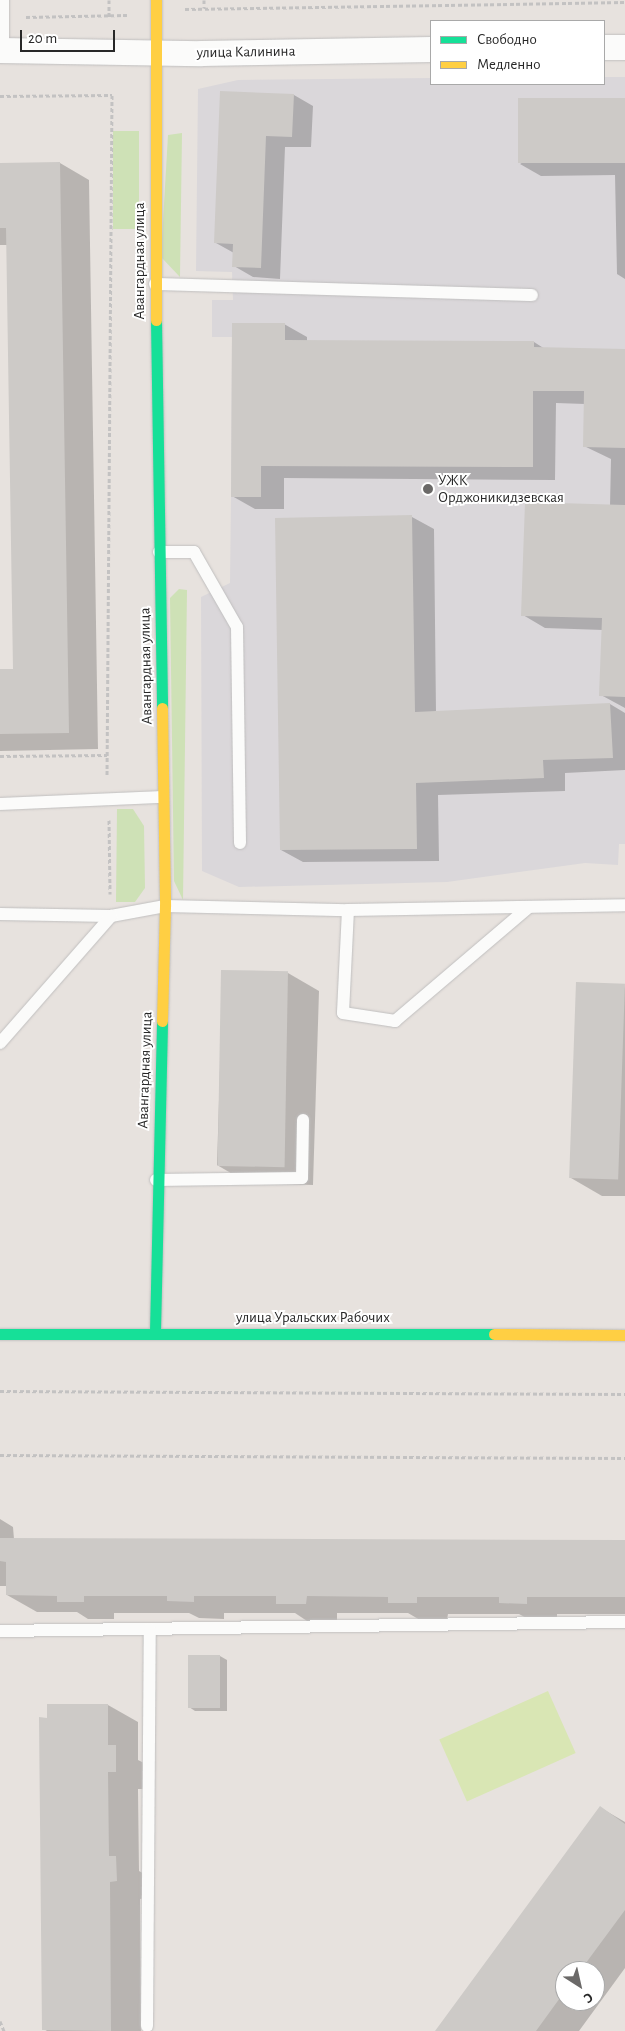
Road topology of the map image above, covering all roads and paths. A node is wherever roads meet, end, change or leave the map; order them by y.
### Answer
1 (3, 0) edge
2 (110, 0) edge
3 (204, 0) edge
4 (625, 2) edge
5 (156, 5) edge
6 (204, 8) junction
7 (3, 17) junction
8 (110, 17) junction
9 (605, 47) edge
10 (625, 47) edge
11 (1, 50) edge
12 (430, 50) edge
13 (156, 52) junction
14 (0, 96) edge
15 (155, 284) junction
16 (532, 295) dead end
17 (159, 552) junction
18 (107, 755) junction
19 (0, 756) edge
20 (163, 797) junction
21 (108, 800) junction
22 (0, 804) edge
23 (240, 842) dead end
24 (110, 895) dead end
25 (625, 905) edge
26 (164, 906) junction
27 (528, 907) junction
28 (348, 910) junction
29 (0, 914) edge
30 (111, 916) junction
31 (0, 1043) edge
32 (303, 1120) dead end
33 (156, 1180) junction
34 (155, 1332) junction
35 (0, 1334) edge
36 (625, 1335) edge
37 (0, 1391) edge
38 (625, 1394) edge
39 (0, 1455) edge
40 (625, 1458) edge
41 (625, 1622) edge
42 (150, 1629) junction
43 (0, 1631) edge
44 (0, 2021) edge
45 (147, 2026) dead end
46 (4, 2031) edge

1 - 7 lane
2 - 8 path
3 - 6 path
4 - 6 path
5 - 6 path
5 - 8 path
5 - 13 street, Авангардная улица
7 - 8 path
7 - 11 lane
9 - 10 street
11 - 13 street, улица Калинина
12 - 13 street, улица Калинина
13 - 15 street, Авангардная улица
14 - 18 path
15 - 16 lane
15 - 17 street, Авангардная улица
17 - 20 street, Авангардная улица
17 - 23 lane
18 - 19 path
18 - 21 path
20 - 21 lane
20 - 26 street, Авангардная улица
21 - 22 lane
21 - 24 path
25 - 27 lane
26 - 28 lane
26 - 30 lane
26 - 33 street, Авангардная улица
27 - 28 lane
27 - 28 lane
29 - 30 lane
30 - 31 lane
32 - 33 lane
33 - 34 street, Авангардная улица
34 - 35 street, улица Уральских Рабочих
34 - 36 street, улица Уральских Рабочих
37 - 38 path
39 - 40 path
41 - 42 lane
42 - 43 lane
42 - 45 lane
44 - 46 path

